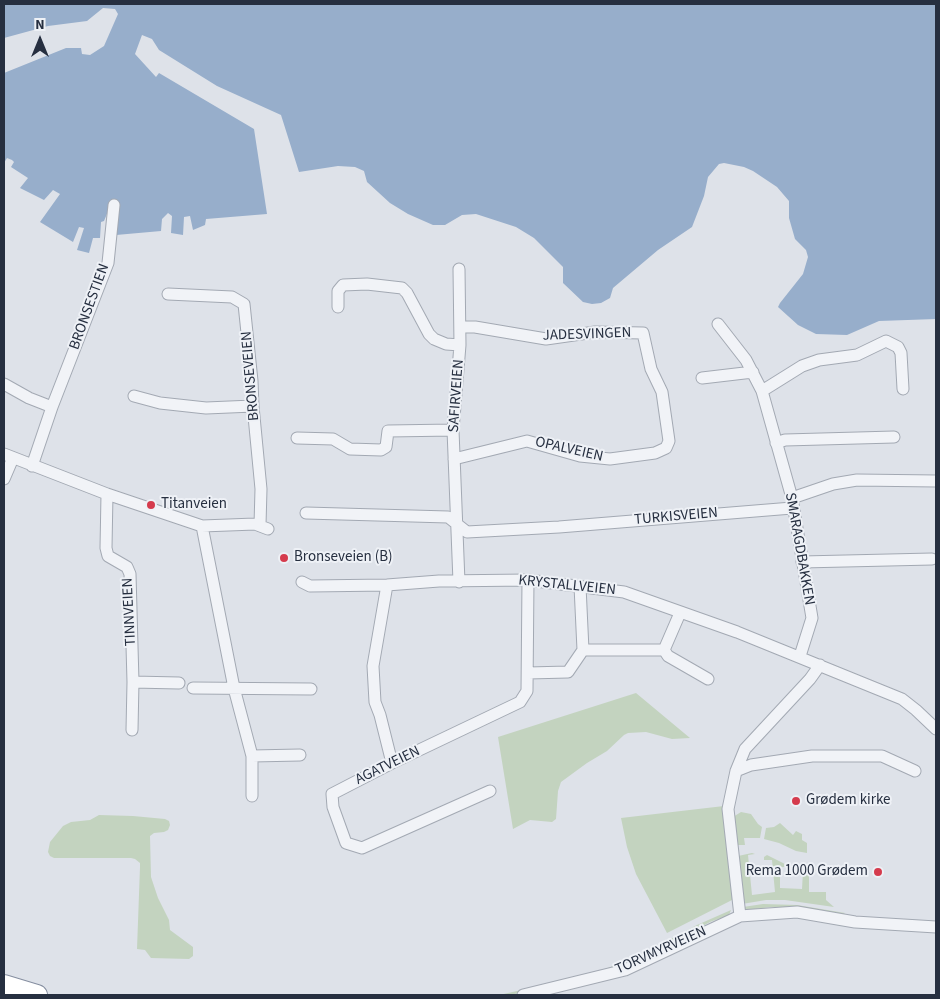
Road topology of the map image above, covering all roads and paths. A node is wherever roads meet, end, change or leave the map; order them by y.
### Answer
1 (114, 204) dead end
2 (458, 269) dead end
3 (168, 294) dead end
4 (338, 307) dead end
5 (718, 324) dead end
6 (460, 327) junction
7 (460, 345) junction
8 (753, 372) junction
9 (702, 378) dead end
10 (4, 384) edge
11 (902, 389) dead end
12 (762, 391) junction
13 (134, 396) dead end
14 (253, 406) junction
15 (52, 407) junction
16 (453, 430) junction
17 (894, 437) dead end
18 (297, 438) dead end
19 (776, 443) junction
20 (655, 453) joint
21 (8, 456) edge
22 (454, 460) junction
23 (32, 466) junction
24 (4, 479) edge
25 (936, 481) edge
26 (107, 494) junction
27 (792, 503) junction
28 (306, 513) dead end
29 (456, 523) junction
30 (202, 526) junction
31 (932, 559) dead end
32 (802, 562) junction
33 (528, 580) junction
34 (302, 582) dead end
35 (459, 582) junction
36 (387, 585) junction
37 (580, 586) junction
38 (680, 613) junction
39 (583, 650) junction
40 (664, 650) junction
41 (800, 656) junction
42 (820, 665) junction
43 (528, 673) junction
44 (708, 679) dead end
45 (133, 682) junction
46 (179, 683) dead end
47 (193, 688) dead end
48 (234, 688) junction
49 (312, 689) dead end
50 (936, 729) edge
51 (132, 730) dead end
52 (300, 755) dead end
53 (252, 756) junction
54 (392, 763) junction
55 (736, 771) junction
56 (915, 771) dead end
57 (490, 791) dead end
58 (252, 796) dead end
59 (740, 916) junction
60 (936, 927) edge
61 (4, 985) edge
62 (37, 995) edge
63 (523, 995) edge

1 - 15 street, BRONSESTIEN
2 - 6 street, SAFIRVEIEN
3 - 14 street, BRONSEVEIEN
4 - 7 street
5 - 8 street, SMARAGDBAKKEN
6 - 7 street, SAFIRVEIEN
6 - 20 street, JADESVINGEN
7 - 16 street, SAFIRVEIEN
8 - 9 street
8 - 12 street, SMARAGDBAKKEN
10 - 15 street
11 - 12 street
12 - 19 street, SMARAGDBAKKEN
13 - 14 street
14 - 30 street, BRONSEVEIEN
15 - 23 street, BRONSESTIEN
16 - 18 street
16 - 22 street, SAFIRVEIEN
17 - 19 street
19 - 27 street, SMARAGDBAKKEN
20 - 22 street, OPALVEIEN
21 - 23 street, BRONSEVEIEN
21 - 24 street
22 - 29 street, SAFIRVEIEN
23 - 26 street, BRONSEVEIEN
25 - 27 street, TURKISVEIEN
26 - 30 street, BRONSEVEIEN
26 - 45 street, TINNVEIEN
27 - 29 street, TURKISVEIEN
27 - 32 street, SMARAGDBAKKEN
28 - 29 street
29 - 35 street, SAFIRVEIEN
30 - 48 street
31 - 32 street
32 - 41 street, SMARAGDBAKKEN
33 - 35 street, KRYSTALLVEIEN
33 - 37 street, KRYSTALLVEIEN
33 - 43 street, AGATVEIEN
34 - 36 street, KRYSTALLVEIEN
35 - 36 street, KRYSTALLVEIEN
36 - 54 street
37 - 38 street, KRYSTALLVEIEN
37 - 39 street
38 - 40 street
38 - 41 street, KRYSTALLVEIEN
39 - 40 street
39 - 43 street
40 - 44 street
41 - 42 street, KRYSTALLVEIEN
42 - 50 street, KRYSTALLVEIEN
42 - 55 street
43 - 54 street, AGATVEIEN
45 - 46 street
45 - 51 street, TINNVEIEN
47 - 48 street
48 - 49 street
48 - 53 street
52 - 53 street
53 - 58 street
54 - 57 street, AGATVEIEN
55 - 56 street
55 - 59 street
59 - 60 street, TORVMYRVEIEN
59 - 63 street, TORVMYRVEIEN
61 - 62 highway

